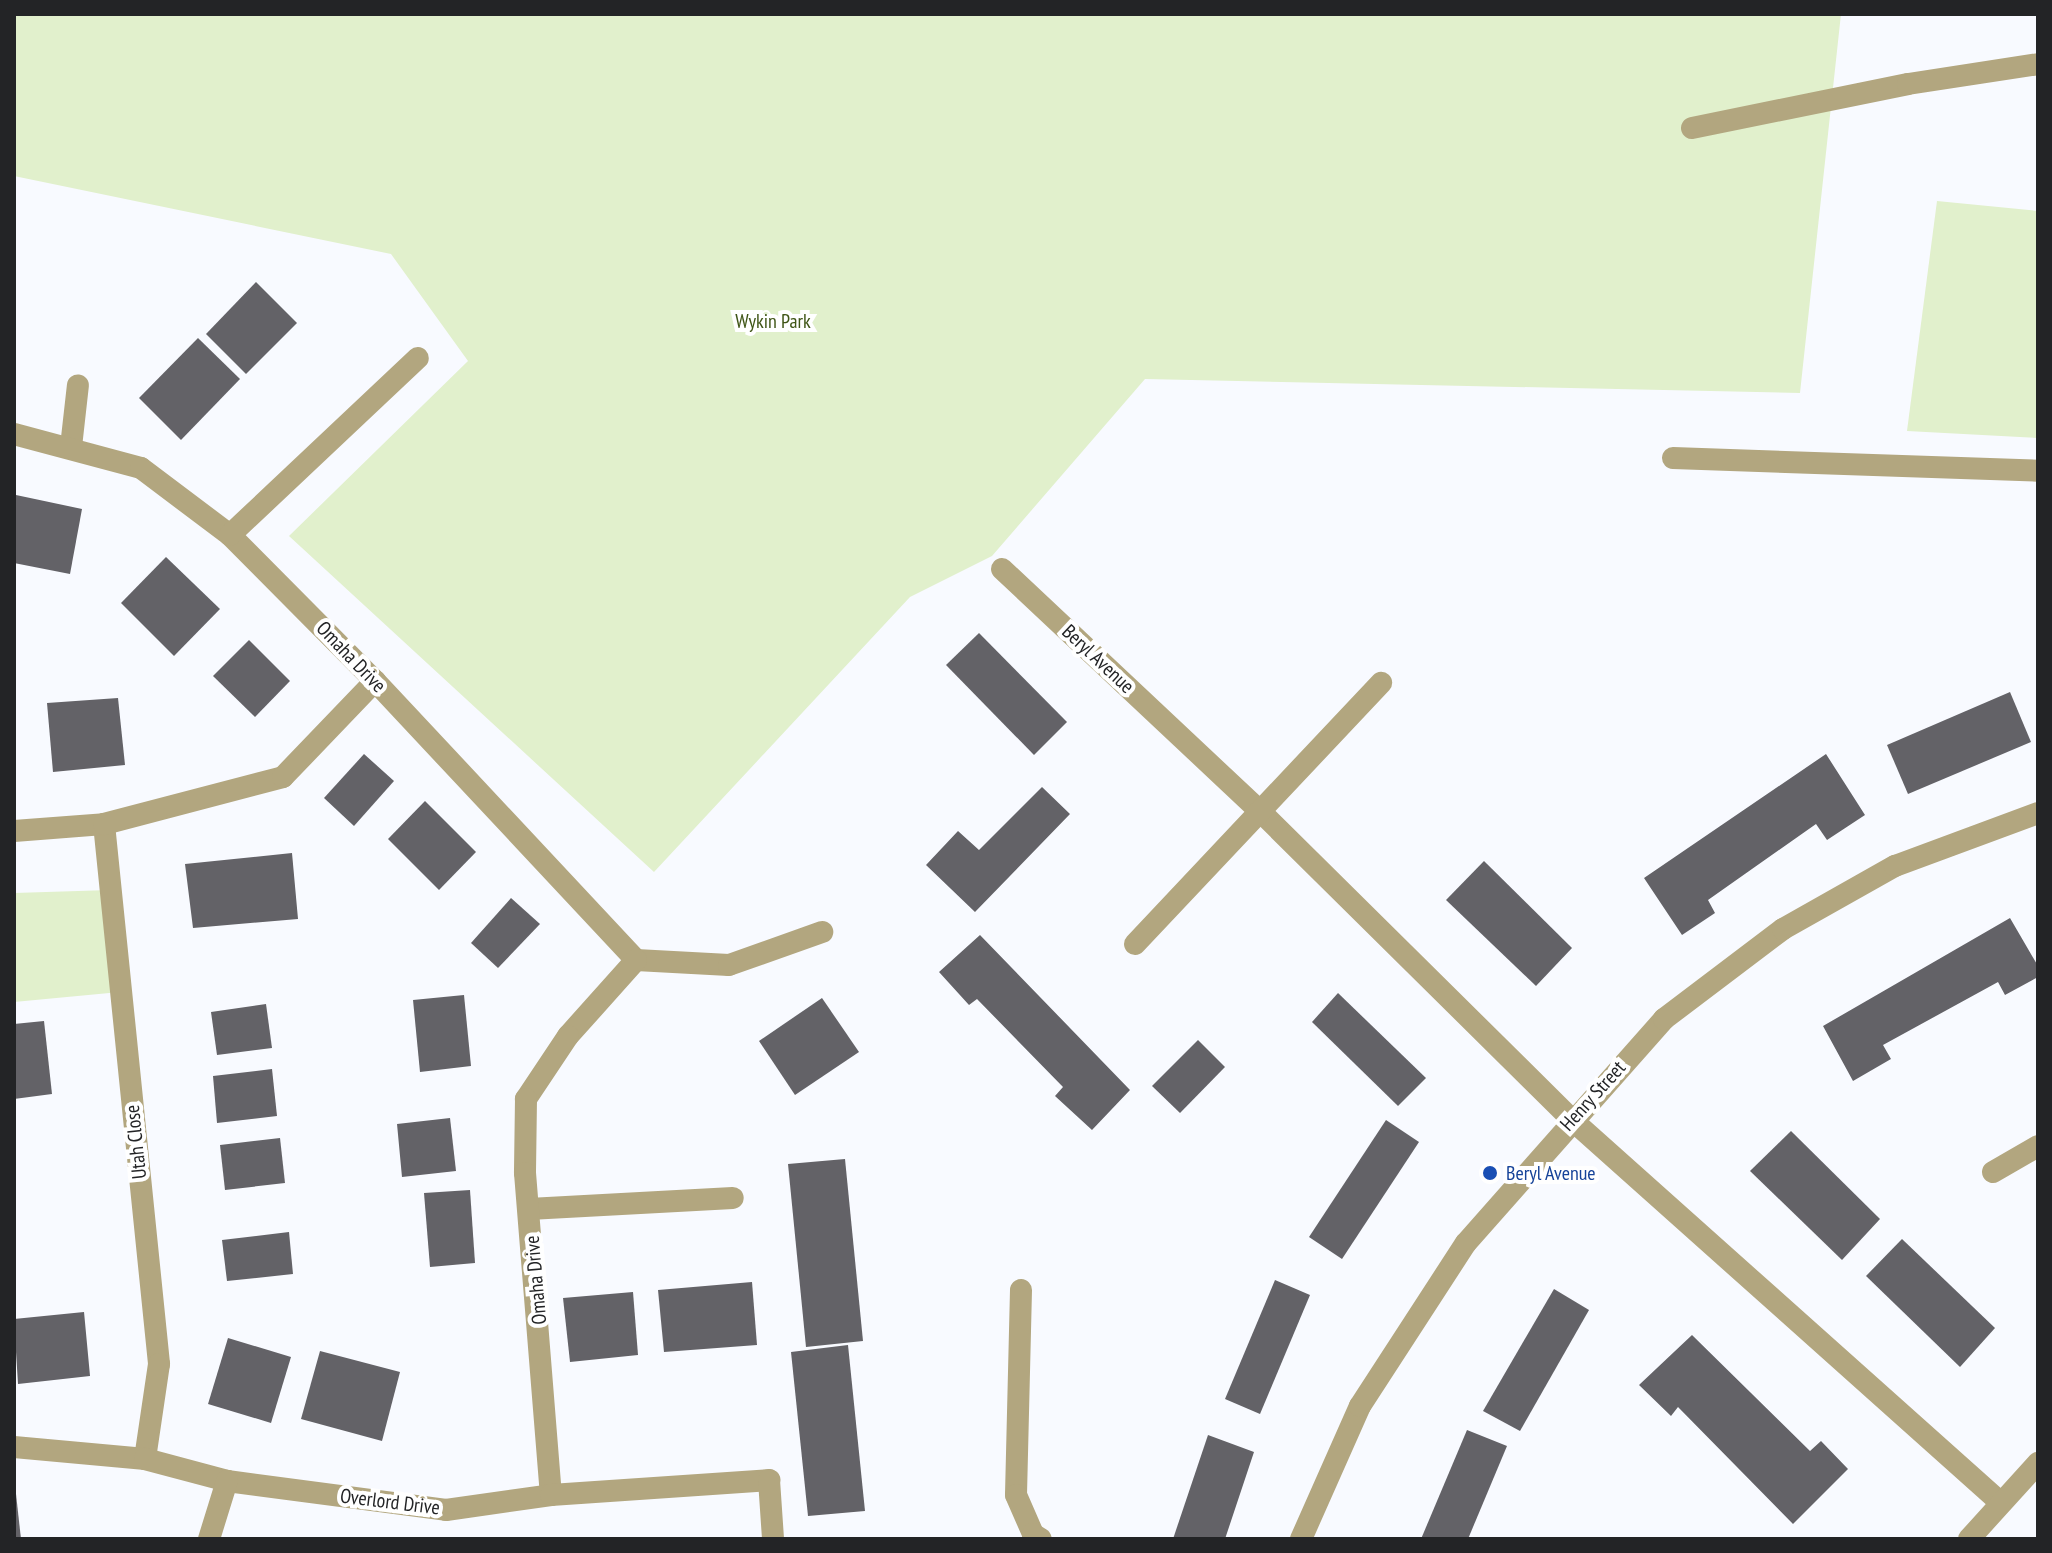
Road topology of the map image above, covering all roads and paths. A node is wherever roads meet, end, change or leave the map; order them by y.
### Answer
1 (2038, 64) edge
2 (1692, 128) dead end
3 (418, 358) dead end
4 (78, 385) dead end
5 (14, 434) edge
6 (71, 447) junction
7 (1673, 458) dead end
8 (2038, 471) edge
9 (230, 535) junction
10 (1002, 569) dead end
11 (375, 681) junction
12 (1381, 683) dead end
13 (1262, 813) junction
14 (2038, 813) edge
15 (104, 824) junction
16 (14, 831) edge
17 (822, 932) dead end
18 (1135, 944) dead end
19 (636, 960) junction
20 (1571, 1119) junction
21 (2038, 1146) edge
22 (1993, 1172) dead end
23 (733, 1198) dead end
24 (529, 1209) junction
25 (1021, 1290) dead end
26 (14, 1447) edge
27 (145, 1459) junction
28 (2038, 1463) edge
29 (227, 1481) junction
30 (551, 1495) junction
31 (2000, 1502) junction
32 (209, 1539) edge
33 (773, 1539) edge
34 (1041, 1539) edge
35 (1301, 1539) edge
36 (1969, 1539) edge

1 - 2 street
3 - 9 street
4 - 6 street
5 - 6 street, Omaha Drive
6 - 9 street, Omaha Drive
7 - 8 street
9 - 11 street, Omaha Drive
10 - 13 street, Beryl Avenue
11 - 15 street
11 - 19 street, Omaha Drive
12 - 13 street
13 - 18 street
13 - 20 street, Beryl Avenue
14 - 20 street, Henry Street
15 - 16 street
15 - 27 street, Utah Close
17 - 19 street
19 - 24 street, Omaha Drive
20 - 31 street, Beryl Avenue
20 - 35 street, Henry Street
21 - 22 street
23 - 24 street
24 - 30 street, Omaha Drive
25 - 34 street
26 - 27 street, Overlord Drive
27 - 29 street, Overlord Drive
28 - 31 street
29 - 30 street, Overlord Drive
29 - 32 street
30 - 33 street, Overlord Drive
31 - 36 street

